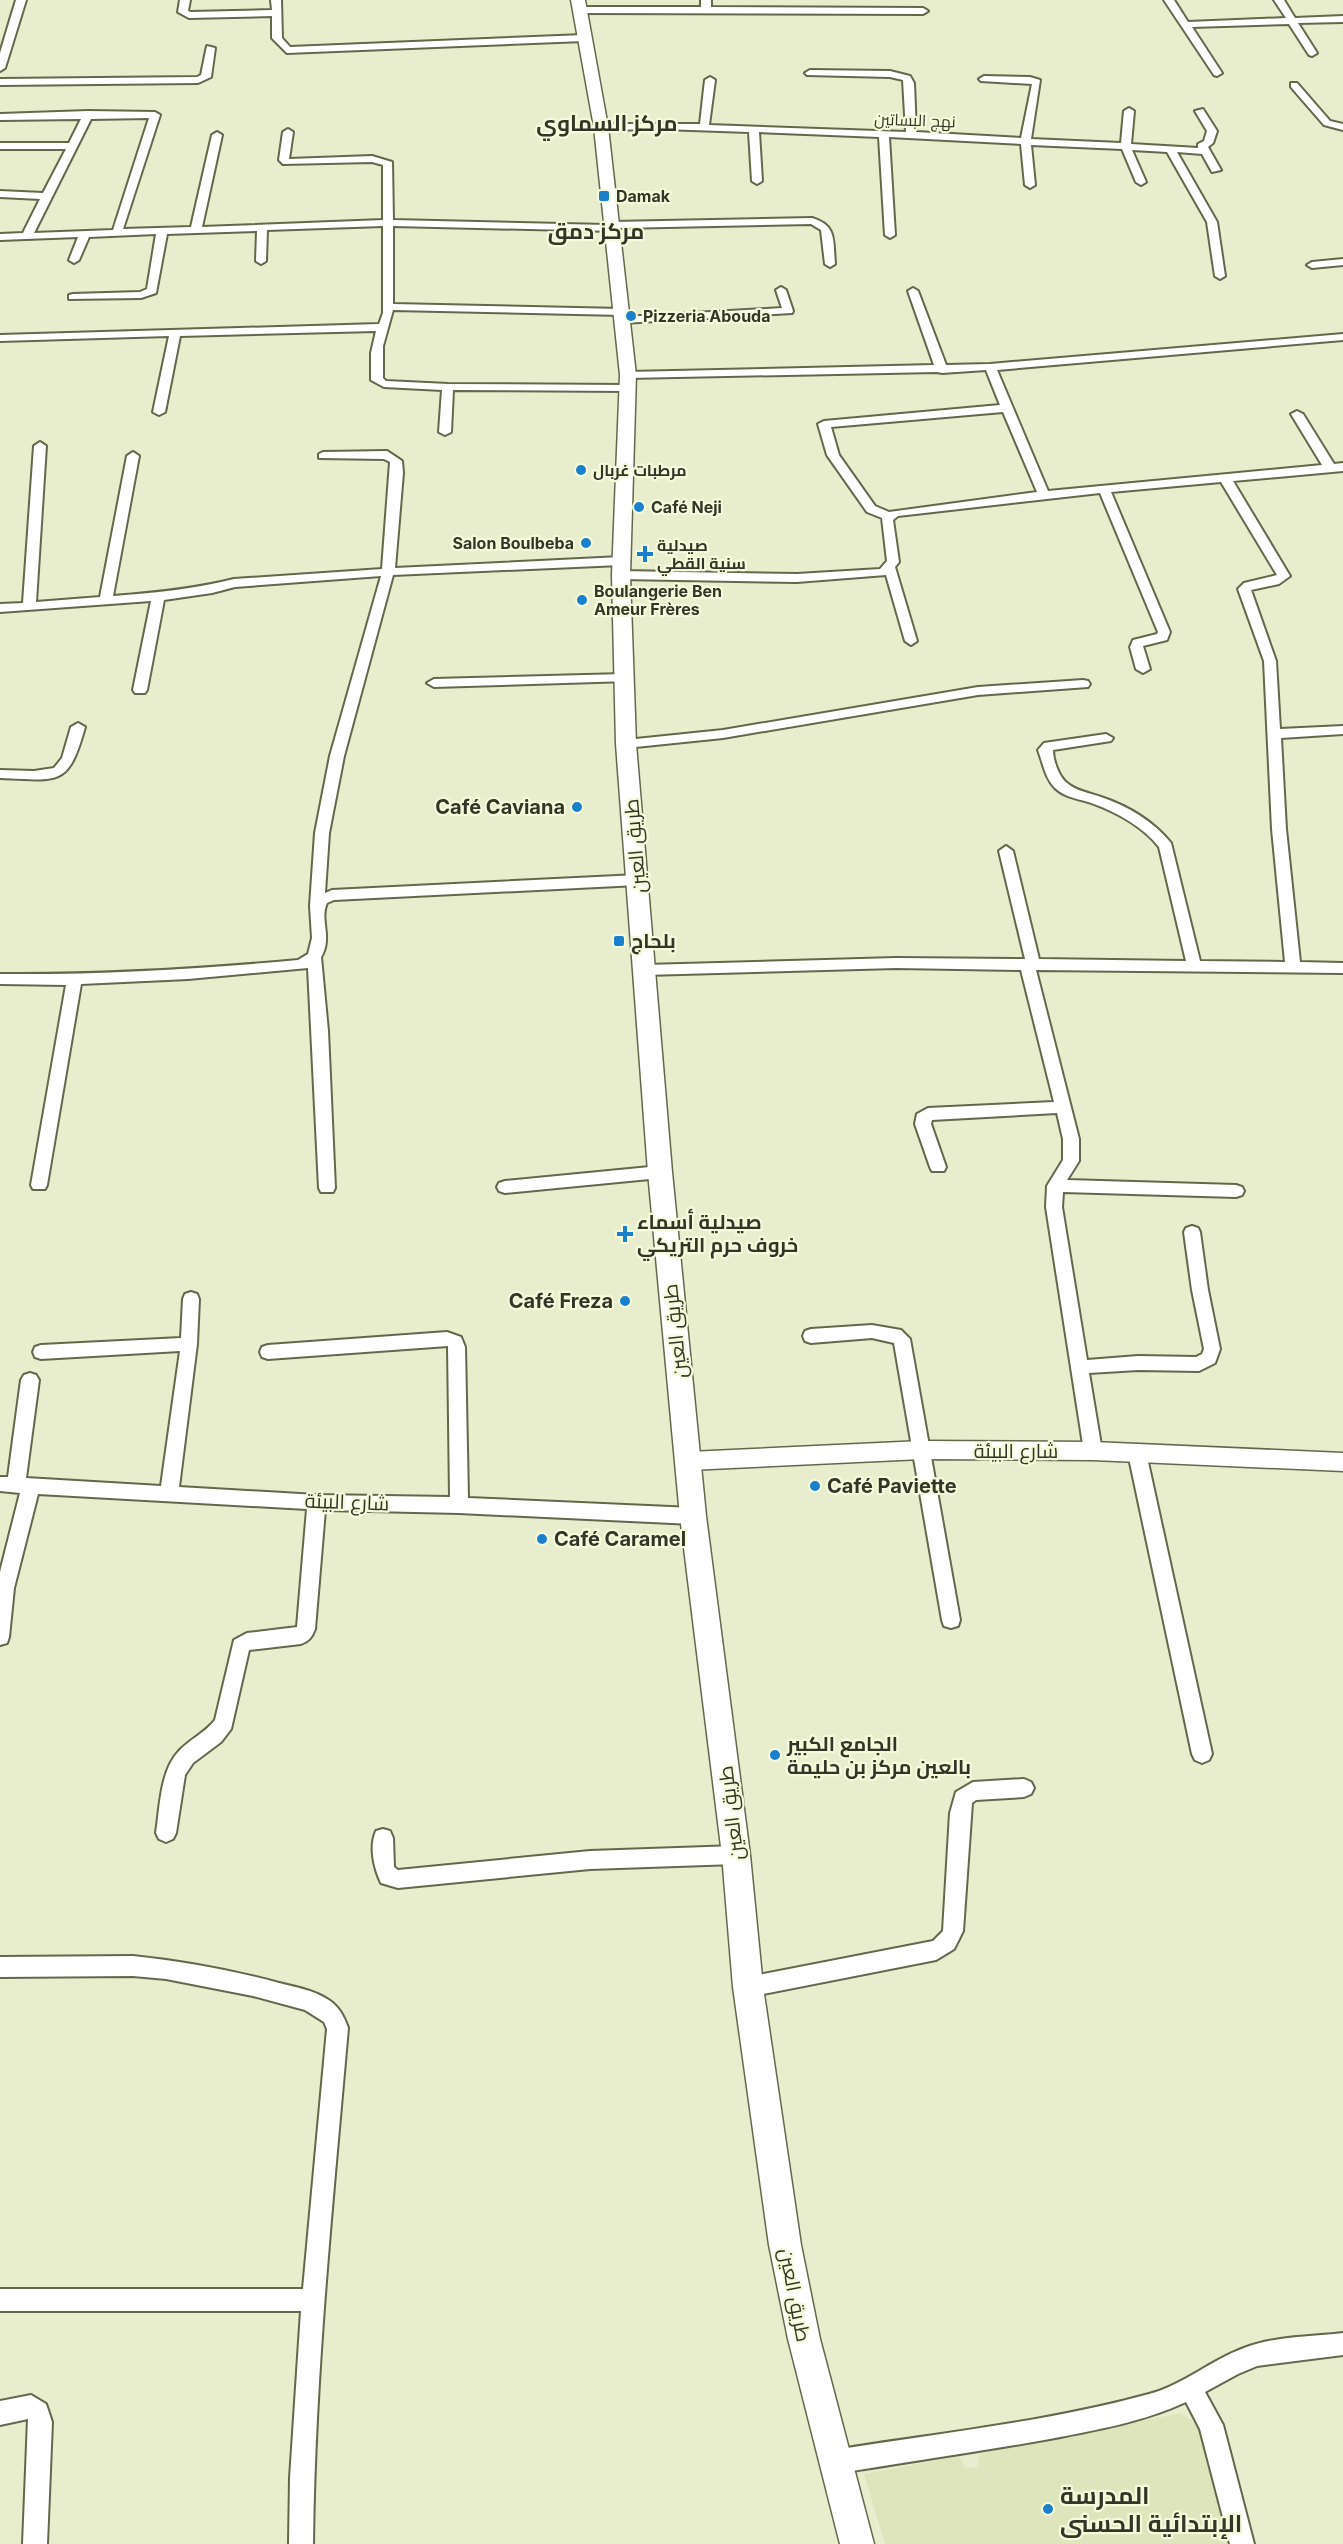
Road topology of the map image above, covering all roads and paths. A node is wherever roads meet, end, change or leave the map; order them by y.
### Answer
1 (21, 0) edge
2 (185, 0) edge
3 (276, 0) edge
4 (1169, 0) edge
5 (1279, 0) edge
6 (578, 5) edge
7 (706, 5) edge
8 (922, 11) dead end
9 (277, 13) junction
10 (1343, 19) edge
11 (1292, 21) junction
12 (1184, 25) junction
13 (584, 38) junction
14 (210, 48) dead end
15 (1312, 53) dead end
16 (0, 68) edge
17 (810, 73) dead end
18 (1217, 74) dead end
19 (984, 79) dead end
20 (710, 80) dead end
21 (0, 82) edge
22 (1294, 85) dead end
23 (1129, 111) dead end
24 (1200, 111) dead end
25 (88, 114) junction
26 (0, 117) edge
27 (601, 127) junction
28 (1343, 127) edge
29 (704, 128) junction
30 (754, 130) junction
31 (288, 132) dead end
32 (884, 134) junction
33 (217, 135) dead end
34 (911, 135) junction
35 (1026, 140) junction
36 (0, 146) edge
37 (72, 146) junction
38 (1126, 147) junction
39 (1171, 151) junction
40 (1205, 151) junction
41 (1216, 170) dead end
42 (757, 181) dead end
43 (1141, 182) dead end
44 (1030, 185) dead end
45 (0, 194) edge
46 (47, 196) junction
47 (387, 223) junction
48 (612, 226) junction
49 (262, 228) junction
50 (196, 230) junction
51 (162, 232) junction
52 (117, 233) junction
53 (86, 234) junction
54 (890, 235) dead end
55 (27, 236) junction
56 (0, 237) edge
57 (74, 260) dead end
58 (261, 261) dead end
59 (1343, 262) edge
60 (830, 264) dead end
61 (1312, 265) dead end
62 (1220, 276) dead end
63 (781, 290) dead end
64 (913, 291) dead end
65 (73, 297) dead end
66 (388, 307) junction
67 (623, 316) junction
68 (383, 327) junction
69 (176, 334) junction
70 (1343, 337) edge
71 (0, 338) edge
72 (990, 367) junction
73 (942, 370) junction
74 (628, 382) junction
75 (448, 387) junction
76 (1007, 408) junction
77 (159, 412) dead end
78 (1297, 414) dead end
79 (445, 432) dead end
80 (40, 446) dead end
81 (133, 456) dead end
82 (322, 456) dead end
83 (1343, 467) edge
84 (1330, 468) junction
85 (1225, 478) junction
86 (1104, 489) junction
87 (1044, 495) junction
88 (889, 516) junction
89 (621, 568) junction
90 (890, 568) junction
91 (388, 572) junction
92 (158, 597) junction
93 (106, 600) junction
94 (29, 606) junction
95 (0, 608) edge
96 (912, 641) dead end
97 (1143, 669) dead end
98 (624, 678) junction
99 (434, 683) dead end
100 (1083, 684) dead end
101 (140, 690) dead end
102 (78, 727) dead end
103 (1343, 730) edge
104 (1274, 734) junction
105 (1106, 738) dead end
106 (627, 744) junction
107 (0, 774) edge
108 (1006, 851) dead end
109 (638, 880) junction
110 (317, 906) junction
111 (314, 957) junction
112 (1030, 964) junction
113 (1194, 966) junction
114 (1293, 968) junction
115 (1343, 968) edge
116 (645, 970) junction
117 (0, 979) edge
118 (74, 979) junction
119 (1064, 1107) junction
120 (938, 1167) dead end
121 (660, 1172) junction
122 (39, 1185) dead end
123 (1055, 1186) junction
124 (505, 1187) dead end
125 (327, 1188) dead end
126 (1236, 1191) dead end
127 (1192, 1232) dead end
128 (191, 1299) dead end
129 (811, 1336) dead end
130 (189, 1344) junction
131 (41, 1352) dead end
132 (268, 1352) dead end
133 (1080, 1367) junction
134 (30, 1380) dead end
135 (922, 1450) junction
136 (1093, 1451) junction
137 (1137, 1453) junction
138 (689, 1461) junction
139 (1343, 1462) edge
140 (16, 1484) edge
141 (169, 1494) junction
142 (317, 1502) junction
143 (459, 1505) junction
144 (693, 1516) junction
145 (951, 1620) dead end
146 (0, 1637) edge
147 (1202, 1754) dead end
148 (1024, 1788) dead end
149 (166, 1833) dead end
150 (383, 1838) dead end
151 (736, 1855) junction
152 (0, 1967) edge
153 (748, 1987) junction
154 (0, 2300) edge
155 (313, 2300) junction
156 (1343, 2344) edge
157 (1191, 2388) junction
158 (0, 2413) edge
159 (834, 2462) junction
160 (35, 2544) edge
161 (301, 2544) edge
162 (857, 2544) edge
163 (1242, 2544) edge

1 - 16 street
2 - 9 street
3 - 9 street
4 - 12 street
5 - 11 street
6 - 7 street
6 - 13 main road, طريق العين
7 - 8 street
9 - 13 street
10 - 11 street
11 - 12 street
11 - 15 street
12 - 18 street
13 - 27 main road, طريق العين
14 - 21 street
17 - 34 street
19 - 35 street
20 - 29 street
22 - 28 street
23 - 38 street
24 - 40 street
25 - 26 street
25 - 37 street
25 - 52 street
27 - 29 street, نهج البساتين
27 - 48 main road, طريق العين
29 - 30 street, نهج البساتين
30 - 32 street, نهج البساتين
30 - 42 street
31 - 47 street
32 - 34 street, نهج البساتين
32 - 54 street
33 - 50 street
34 - 35 street, نهج البساتين
35 - 38 street, نهج البساتين
35 - 44 street
36 - 37 street
37 - 46 street
38 - 39 street, نهج البساتين
38 - 43 street
39 - 40 street, نهج البساتين
39 - 62 street
40 - 41 street
45 - 46 street
46 - 55 street
47 - 48 street
47 - 49 street
47 - 66 street
48 - 60 street
48 - 67 main road, طريق العين
49 - 50 street
49 - 58 street
50 - 51 street
51 - 52 street
51 - 65 street
52 - 53 street
53 - 55 street
53 - 57 street
55 - 56 street
59 - 61 street
63 - 67 street
64 - 73 street
66 - 67 street
66 - 68 street
67 - 74 main road, طريق العين
68 - 69 street
68 - 75 street
69 - 71 street
69 - 77 street
70 - 72 street
72 - 73 street
72 - 76 street
73 - 74 street
74 - 75 street
74 - 89 main road, طريق العين
75 - 79 street
76 - 87 street
76 - 88 street
78 - 84 street
80 - 94 street
81 - 93 street
82 - 91 street
83 - 84 street
84 - 85 street
85 - 86 street
85 - 104 street
86 - 87 street
86 - 97 street
87 - 88 street
88 - 90 street
89 - 90 street
89 - 91 street
89 - 98 main road, طريق العين
90 - 96 street
91 - 92 street
91 - 110 street
92 - 93 street
92 - 101 street
93 - 94 street
94 - 95 street
98 - 99 street
98 - 106 main road, طريق العين
100 - 106 street
102 - 107 street
103 - 104 street
104 - 114 street
105 - 113 street
106 - 109 main road, طريق العين
108 - 112 street
109 - 110 street
109 - 116 main road, طريق العين
110 - 111 street
111 - 118 street
111 - 125 street
112 - 113 street
112 - 116 street
112 - 119 street
113 - 114 street
114 - 115 street
116 - 121 main road, طريق العين
117 - 118 street
118 - 122 street
119 - 120 street
119 - 123 street
121 - 124 street
121 - 138 main road, طريق العين
123 - 126 street
123 - 133 street
127 - 133 street
128 - 130 street
129 - 135 street
130 - 131 street
130 - 141 street
132 - 143 street
133 - 136 street
134 - 140 street
135 - 136 street, شارع البيئة
135 - 138 street, شارع البيئة
135 - 145 street
136 - 137 street, شارع البيئة
137 - 139 street, شارع البيئة
137 - 147 street
138 - 144 main road, طريق العين
140 - 141 street, شارع البيئة
140 - 146 street
141 - 142 street, شارع البيئة
142 - 143 street, شارع البيئة
142 - 149 street
143 - 144 street, شارع البيئة
144 - 151 main road, طريق العين
148 - 153 street
150 - 151 street
151 - 153 main road, طريق العين
152 - 155 street
153 - 159 main road, طريق العين
154 - 155 street
155 - 161 street
156 - 157 street
157 - 159 street
157 - 163 street
158 - 160 street
159 - 162 main road, طريق العين

